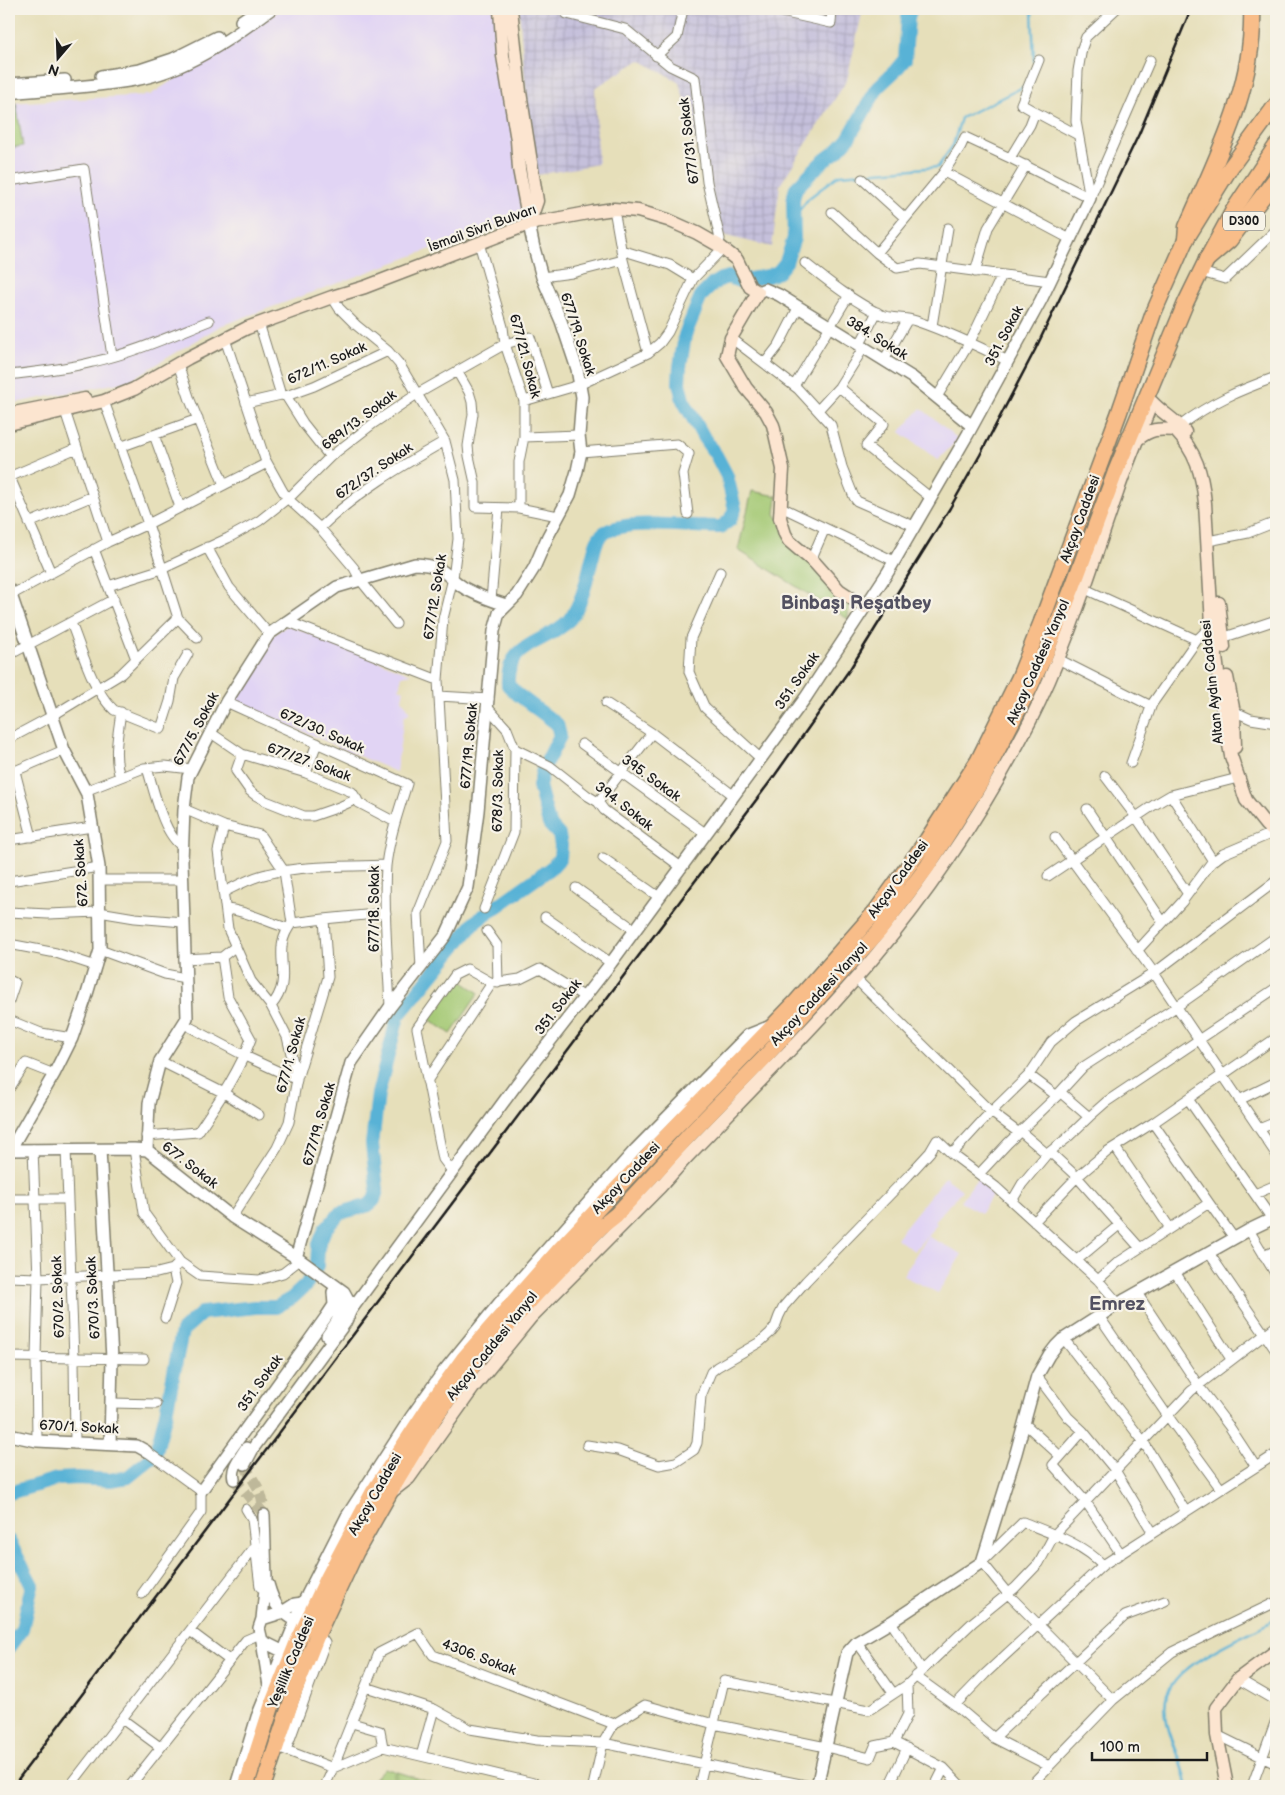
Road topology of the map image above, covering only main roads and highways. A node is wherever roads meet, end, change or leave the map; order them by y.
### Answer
1 (500, 9) edge
2 (511, 9) edge
3 (1252, 9) edge
4 (1276, 104) edge
5 (1276, 146) edge
6 (1276, 179) edge
7 (529, 224) junction
8 (1186, 239) junction
9 (1204, 265) junction
10 (1166, 351) junction
11 (134, 389) junction
12 (1152, 402) junction
13 (9, 414) edge
14 (9, 424) edge
15 (1138, 439) junction
16 (1211, 540) junction
17 (865, 607) road end
18 (1228, 709) junction
19 (1273, 828) edge
20 (606, 1200) junction
21 (622, 1214) junction
22 (351, 1547) junction
23 (306, 1627) junction
24 (1276, 1651) edge
25 (246, 1786) edge
26 (263, 1786) edge
27 (1227, 1786) edge

1 - 7 main road, 677/19. Sokak
2 - 7 main road, 677/19. Sokak
3 - 8 highway
4 - 8 highway, Akçay Caddesi
5 - 9 highway, Akçay Caddesi
6 - 9 highway, D300
7 - 11 main road, İsmail Sivri Bulvarı
7 - 17 main road, İsmail Sivri Bulvarı
8 - 20 highway, Akçay Caddesi
9 - 10 highway, Akçay Caddesi
10 - 12 main road
10 - 21 highway, Akçay Caddesi
11 - 13 main road, İsmail Sivri Bulvarı
11 - 14 main road, İsmail Sivri Bulvarı
12 - 15 main road, Akçay Caddesi Yanyol
12 - 16 main road, Altan Aydın Caddesi
15 - 16 main road, Altan Aydın Caddesi
15 - 21 main road, Akçay Caddesi Yanyol
16 - 18 main road, Altan Aydın Caddesi
16 - 18 main road, Altan Aydın Caddesi
18 - 19 main road, Altan Aydın Caddesi
20 - 21 main road
20 - 22 highway, Akçay Caddesi
21 - 22 highway, Akçay Caddesi
22 - 23 highway, Yeşillik Caddesi
23 - 25 highway, Yeşillik Caddesi
23 - 26 highway, Yeşillik Caddesi
24 - 27 main road

